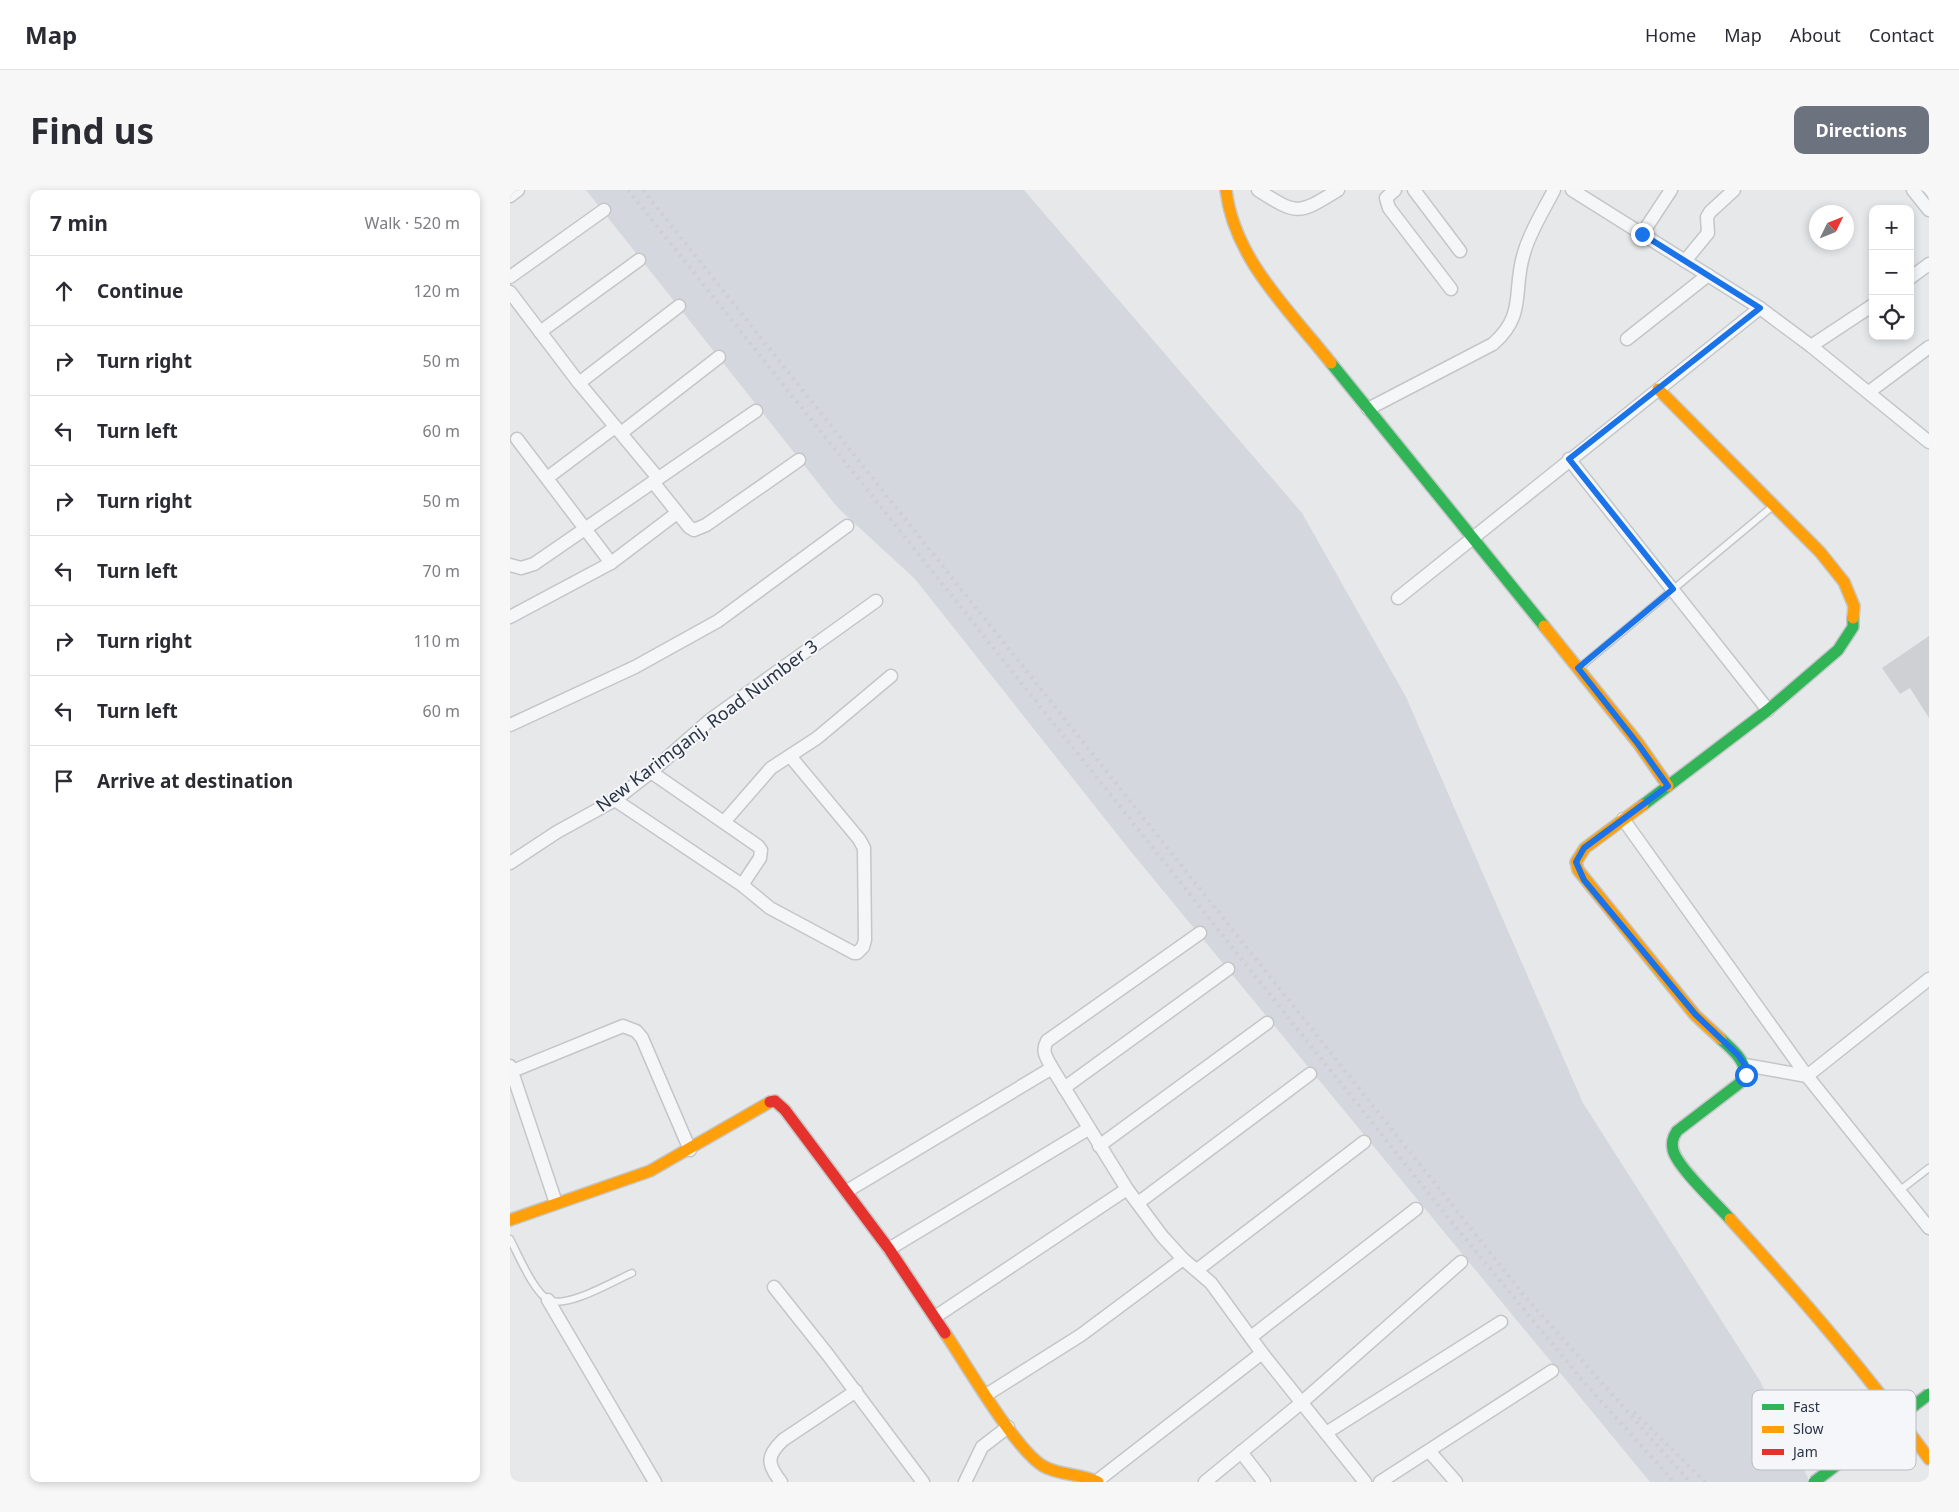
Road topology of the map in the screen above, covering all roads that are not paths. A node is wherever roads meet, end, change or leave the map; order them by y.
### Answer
1 (518, 190) edge
2 (1226, 190) edge
3 (1258, 190) edge
4 (1338, 190) edge
5 (1395, 190) edge
6 (1414, 190) edge
7 (1554, 190) edge
8 (1572, 190) edge
9 (1671, 190) edge
10 (1734, 190) edge
11 (1913, 190) edge
12 (510, 196) edge
13 (604, 210) dead end
14 (1929, 210) edge
15 (1642, 234) junction
16 (1460, 251) dead end
17 (639, 260) dead end
18 (1686, 261) junction
19 (1929, 264) edge
20 (1914, 275) edge
21 (1708, 276) junction
22 (510, 277) edge
23 (1451, 289) dead end
24 (510, 292) edge
25 (679, 306) dead end
26 (1760, 308) junction
27 (1869, 308) edge
28 (540, 332) junction
29 (1627, 339) dead end
30 (1811, 346) junction
31 (1929, 347) edge
32 (719, 357) dead end
33 (579, 383) junction
34 (1658, 389) junction
35 (1869, 392) junction
36 (1368, 409) junction
37 (756, 411) dead end
38 (618, 430) junction
39 (517, 439) dead end
40 (1929, 442) edge
41 (1569, 459) junction
42 (799, 460) dead end
43 (547, 478) junction
44 (656, 480) junction
45 (1774, 506) junction
46 (677, 513) junction
47 (847, 526) dead end
48 (586, 528) junction
49 (1472, 540) junction
50 (611, 563) junction
51 (510, 565) edge
52 (1673, 589) junction
53 (1398, 598) dead end
54 (876, 601) dead end
55 (510, 617) edge
56 (1578, 668) junction
57 (891, 676) dead end
58 (1768, 710) junction
59 (510, 725) edge
60 (790, 756) junction
61 (651, 772) junction
62 (1668, 786) junction
63 (615, 800) junction
64 (1623, 819) junction
65 (724, 822) junction
66 (510, 863) edge
67 (742, 885) junction
68 (1200, 932) dead end
69 (1228, 969) dead end
70 (1929, 979) edge
71 (1267, 1023) dead end
72 (1745, 1065) junction
73 (1052, 1068) junction
74 (511, 1070) edge
75 (1310, 1074) dead end
76 (1807, 1076) junction
77 (1064, 1088) junction
78 (1088, 1129) junction
79 (1364, 1142) dead end
80 (1099, 1146) junction
81 (690, 1150) junction
82 (1929, 1168) edge
83 (1127, 1189) junction
84 (847, 1191) junction
85 (1899, 1191) junction
86 (556, 1203) junction
87 (1138, 1203) junction
88 (1416, 1210) dead end
89 (510, 1220) edge
90 (1929, 1228) edge
91 (510, 1238) edge
92 (889, 1249) junction
93 (1183, 1258) junction
94 (1461, 1262) dead end
95 (1197, 1270) junction
96 (632, 1273) dead end
97 (774, 1287) dead end
98 (548, 1300) junction
99 (935, 1317) junction
100 (1501, 1322) dead end
101 (1251, 1337) junction
102 (1262, 1353) junction
103 (1552, 1371) dead end
104 (1878, 1390) edge
105 (856, 1391) junction
106 (1929, 1394) edge
107 (986, 1395) junction
108 (1301, 1403) junction
109 (1916, 1404) edge
110 (1008, 1427) junction
111 (1326, 1433) junction
112 (1916, 1441) edge
113 (1429, 1451) junction
114 (1242, 1452) junction
115 (1929, 1459) edge
116 (1830, 1470) edge
117 (655, 1482) edge
118 (780, 1482) edge
119 (923, 1482) edge
120 (965, 1482) edge
121 (1097, 1482) edge
122 (1205, 1482) edge
123 (1264, 1482) edge
124 (1365, 1482) edge
125 (1380, 1482) edge
126 (1456, 1482) edge
127 (1814, 1482) edge

1 - 12 street
2 - 36 main road
3 - 4 street
5 - 23 street
6 - 16 street
7 - 36 street
8 - 15 street
9 - 15 street
10 - 18 street
11 - 14 street
13 - 22 street
15 - 18 street
17 - 28 street
18 - 21 street
19 - 20 street
21 - 26 street
21 - 29 street
24 - 28 street
25 - 33 street
26 - 30 street
26 - 34 street
27 - 30 street
28 - 33 street
30 - 35 street
31 - 35 street
32 - 38 street
33 - 38 street
34 - 41 street
34 - 45 main road
35 - 40 street
36 - 49 main road
37 - 44 street
38 - 43 street
38 - 44 street
39 - 43 street
41 - 49 street
41 - 52 street
42 - 46 street
43 - 48 street
44 - 46 street
44 - 48 street
45 - 52 lane
45 - 58 main road
46 - 50 street
47 - 59 street
48 - 50 street
48 - 51 street
49 - 53 street
49 - 56 main road
50 - 55 street
52 - 56 lane
52 - 58 street
54 - 61 street, New Karimganj, Road Number 3
56 - 62 main road
57 - 60 street
58 - 62 main road
60 - 65 street
60 - 67 street
61 - 63 street, New Karimganj, Road Number 3
61 - 65 street
62 - 64 main road
63 - 66 street, New Karimganj, Road Number 3
63 - 67 street
64 - 72 main road
64 - 76 street
65 - 67 street
68 - 73 street
69 - 77 street
70 - 76 street
71 - 80 street
72 - 76 street
72 - 104 main road
73 - 77 street
73 - 84 street
74 - 81 street
74 - 86 street
75 - 87 street
76 - 85 street
77 - 78 street
78 - 80 street
78 - 92 street
79 - 95 street
80 - 83 street
81 - 84 main road
81 - 86 main road
82 - 85 lane
83 - 87 street
83 - 99 street
84 - 92 main road
85 - 90 street
86 - 89 main road
87 - 93 street
88 - 101 street
91 - 98 lane
92 - 99 main road
93 - 95 street
93 - 107 street
94 - 108 street
95 - 101 street
96 - 98 lane
97 - 105 street
98 - 117 street
99 - 107 main road
100 - 111 street
101 - 102 street
102 - 108 street
102 - 121 street
103 - 113 street
105 - 118 street
105 - 119 street
106 - 109 main road, bridge
107 - 110 main road
108 - 111 street
108 - 114 street
110 - 120 street
110 - 121 main road
111 - 124 street
112 - 115 main road
113 - 125 street
113 - 126 street
114 - 122 street
114 - 123 street
116 - 127 main road, bridge

